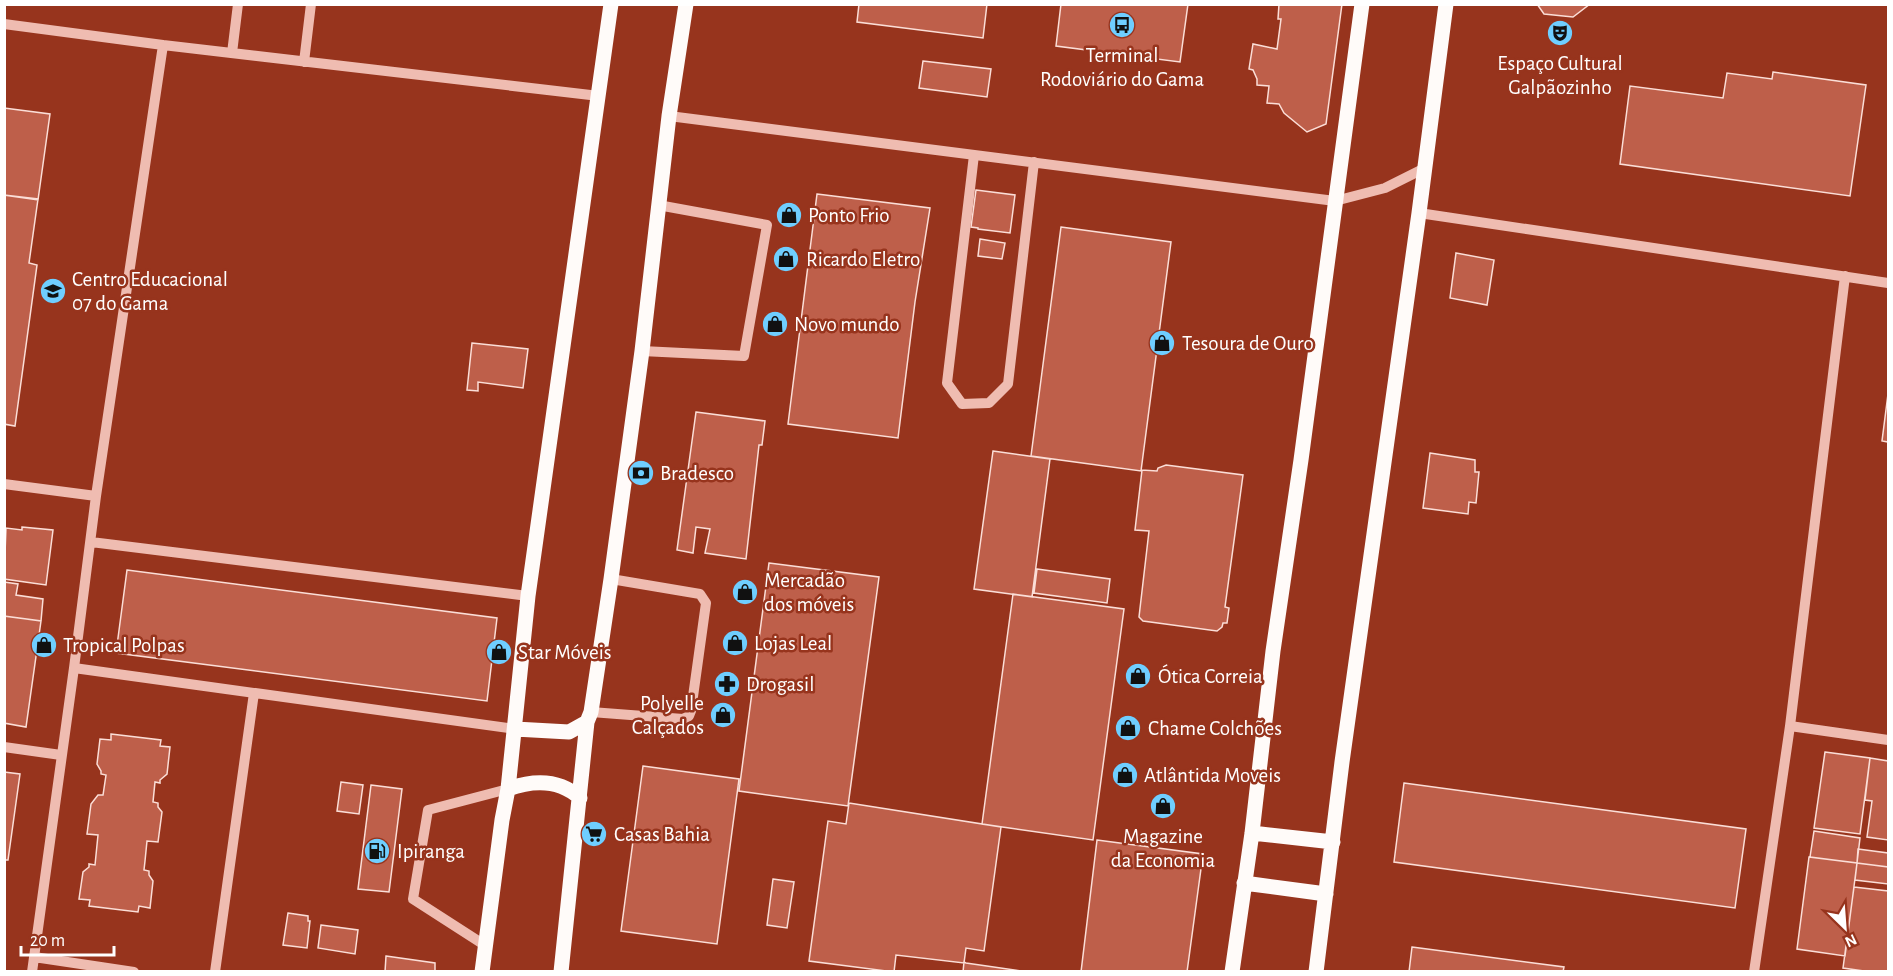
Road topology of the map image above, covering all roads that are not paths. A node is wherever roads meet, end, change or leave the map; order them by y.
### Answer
1 (238, 4) edge
2 (311, 4) edge
3 (611, 4) edge
4 (686, 4) edge
5 (1362, 4) edge
6 (1446, 4) edge
7 (4, 24) edge
8 (163, 45) junction
9 (232, 53) junction
10 (304, 62) junction
11 (599, 96) junction
12 (669, 116) junction
13 (974, 154) junction
14 (1034, 162) junction
15 (1425, 168) junction
16 (1335, 201) junction
17 (658, 205) junction
18 (1419, 213) junction
19 (1845, 276) junction
20 (1888, 283) edge
21 (642, 351) junction
22 (4, 484) edge
23 (96, 496) junction
24 (91, 542) junction
25 (611, 579) junction
26 (528, 596) junction
27 (74, 668) junction
28 (254, 693) junction
29 (589, 717) junction
30 (1790, 726) junction
31 (515, 729) junction
32 (1888, 740) edge
33 (4, 747) edge
34 (62, 755) junction
35 (508, 789) junction
36 (580, 798) junction
37 (1252, 833) junction
38 (1333, 842) junction
39 (1244, 883) junction
40 (1326, 894) junction
41 (486, 946) junction
42 (33, 957) junction
43 (32, 972) edge
44 (134, 972) edge
45 (215, 972) edge
46 (482, 972) edge
47 (561, 972) edge
48 (1232, 972) edge
49 (1316, 972) edge
50 (1754, 972) edge

1 - 9 street
2 - 10 street
3 - 11 main road
4 - 12 main road
5 - 16 main road
6 - 15 main road
7 - 8 street
8 - 9 street
8 - 23 street
9 - 10 street
10 - 11 street
11 - 26 main road
12 - 13 street
12 - 17 main road
13 - 14 street
13 - 14 street
14 - 16 street
15 - 16 street
15 - 18 main road
16 - 37 main road
17 - 21 main road
17 - 21 street
18 - 19 street
18 - 38 main road
19 - 20 street
19 - 30 street
21 - 25 main road
22 - 23 street
23 - 24 street
24 - 26 street
24 - 27 street
25 - 29 main road
25 - 29 street
26 - 31 main road
27 - 28 street
27 - 34 street
28 - 31 street
28 - 45 street
29 - 31 main road
29 - 36 main road
30 - 32 street
30 - 50 street
31 - 35 main road
33 - 34 street
34 - 42 street
35 - 36 main road
35 - 41 main road
35 - 41 street
36 - 47 main road
37 - 38 main road
37 - 39 main road
38 - 40 main road
39 - 40 main road
39 - 48 main road
40 - 49 main road
41 - 46 main road
42 - 43 street
42 - 44 street

